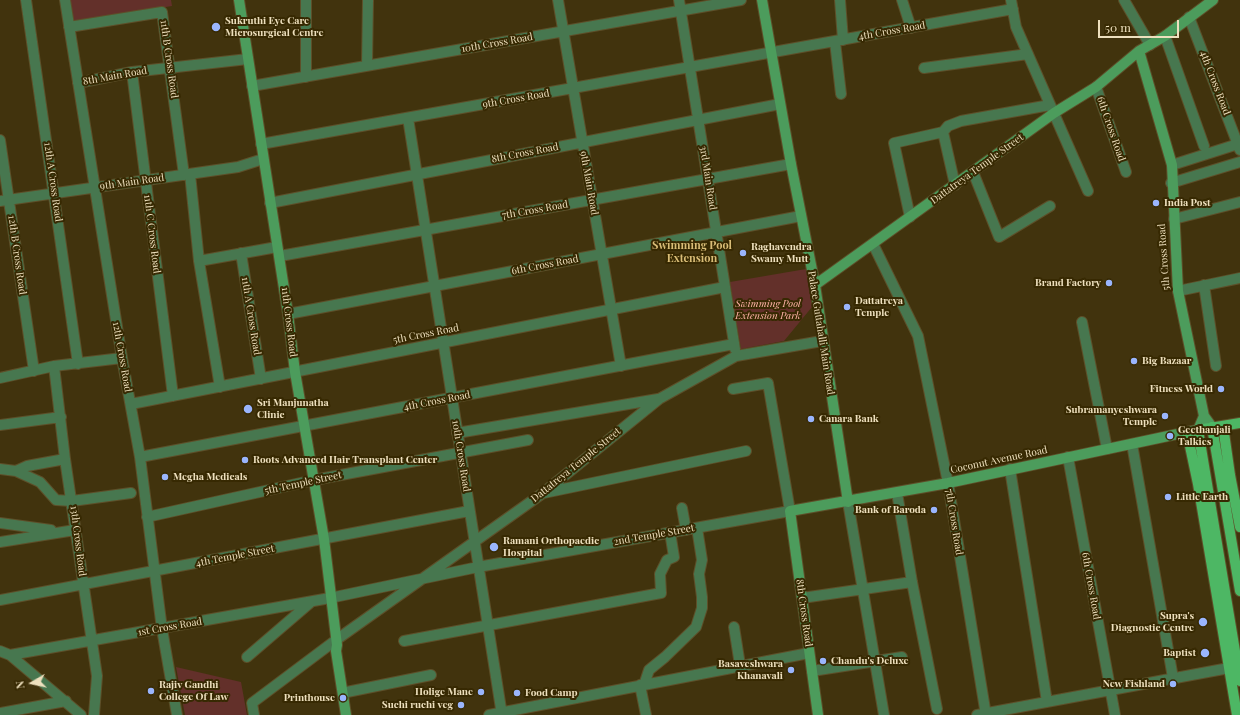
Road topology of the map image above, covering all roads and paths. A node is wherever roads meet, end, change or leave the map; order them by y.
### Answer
1 (26, 0) edge
2 (65, 0) edge
3 (239, 0) edge
4 (306, 0) edge
5 (368, 0) edge
6 (558, 0) edge
7 (679, 0) edge
8 (741, 0) edge
9 (762, 0) edge
10 (840, 0) edge
11 (902, 0) edge
12 (1124, 0) edge
13 (1213, 0) edge
14 (1203, 3) edge
15 (1012, 5) edge
16 (680, 10) junction
17 (1189, 17) junction
18 (69, 27) junction
19 (910, 28) junction
20 (563, 31) junction
21 (1165, 36) junction
22 (839, 41) junction
23 (1150, 45) junction
24 (1139, 51) junction
25 (771, 54) junction
26 (1028, 54) junction
27 (248, 59) junction
28 (367, 66) junction
29 (171, 68) junction
30 (690, 68) junction
31 (924, 68) dead end
32 (132, 72) junction
33 (306, 77) junction
34 (78, 83) junction
35 (252, 86) junction
36 (1096, 87) junction
37 (573, 88) junction
38 (841, 94) dead end
39 (780, 104) junction
40 (1052, 109) junction
41 (408, 118) junction
42 (698, 120) junction
43 (943, 132) junction
44 (0, 140) edge
45 (582, 142) junction
46 (261, 144) junction
47 (1204, 146) dead end
48 (1239, 147) edge
49 (263, 159) junction
50 (1240, 162) edge
51 (790, 164) junction
52 (1172, 165) junction
53 (973, 172) junction
54 (1126, 172) dead end
55 (416, 174) junction
56 (187, 175) junction
57 (708, 179) junction
58 (145, 180) junction
59 (1171, 183) junction
60 (955, 185) junction
61 (96, 187) junction
62 (1088, 191) dead end
63 (55, 193) junction
64 (4, 200) edge
65 (592, 200) junction
66 (1240, 202) edge
67 (270, 203) junction
68 (1050, 206) dead end
69 (801, 216) junction
70 (910, 217) junction
71 (1174, 219) junction
72 (425, 230) junction
73 (716, 232) junction
74 (873, 244) junction
75 (278, 252) junction
76 (241, 253) junction
77 (602, 254) junction
78 (200, 261) junction
79 (1240, 278) edge
80 (815, 285) junction
81 (1204, 285) junction
82 (434, 286) junction
83 (725, 287) junction
84 (1178, 291) junction
85 (611, 310) junction
86 (288, 314) junction
87 (1082, 322) dead end
88 (822, 341) junction
89 (443, 343) junction
90 (734, 344) junction
91 (736, 356) junction
92 (122, 358) junction
93 (78, 364) junction
94 (54, 366) junction
95 (621, 366) junction
96 (1216, 366) dead end
97 (34, 371) junction
98 (295, 372) junction
99 (0, 377) edge
100 (261, 379) junction
101 (220, 387) junction
102 (733, 389) dead end
103 (173, 396) junction
104 (451, 398) junction
105 (659, 399) junction
106 (131, 404) junction
107 (1204, 416) junction
108 (61, 417) junction
109 (1240, 423) edge
110 (0, 426) edge
111 (304, 426) junction
112 (1223, 426) junction
113 (1212, 427) junction
114 (1198, 430) junction
115 (1187, 432) junction
116 (457, 433) junction
117 (528, 440) dead end
118 (1132, 444) junction
119 (1107, 449) junction
120 (746, 452) dead end
121 (460, 453) junction
122 (140, 457) junction
123 (1068, 457) junction
124 (65, 459) junction
125 (0, 469) edge
126 (1010, 469) junction
127 (16, 471) junction
128 (314, 480) junction
129 (948, 484) junction
130 (131, 493) dead end
131 (543, 493) junction
132 (897, 493) junction
133 (72, 501) junction
134 (848, 502) junction
135 (682, 508) dead end
136 (469, 511) junction
137 (790, 511) junction
138 (147, 517) junction
139 (0, 523) edge
140 (1240, 527) edge
141 (697, 528) junction
142 (76, 530) junction
143 (686, 530) junction
144 (61, 532) junction
145 (670, 532) junction
146 (324, 539) junction
147 (0, 542) edge
148 (474, 542) junction
149 (478, 567) junction
150 (155, 571) junction
151 (420, 580) junction
152 (912, 582) junction
153 (83, 584) junction
154 (863, 589) junction
155 (1240, 591) edge
156 (330, 598) junction
157 (802, 598) junction
158 (0, 600) edge
159 (310, 602) junction
160 (488, 627) junction
161 (734, 627) dead end
162 (162, 629) junction
163 (93, 641) junction
164 (337, 642) junction
165 (404, 642) dead end
166 (0, 651) edge
167 (809, 653) junction
168 (10, 655) junction
169 (247, 657) dead end
170 (902, 657) dead end
171 (875, 661) junction
172 (740, 665) junction
173 (1229, 668) junction
174 (812, 671) junction
175 (431, 675) dead end
176 (1173, 678) junction
177 (1240, 681) edge
178 (642, 685) junction
179 (1110, 690) junction
180 (347, 692) junction
181 (66, 701) junction
182 (1047, 702) junction
183 (937, 709) dead end
184 (0, 713) edge
185 (501, 714) edge
186 (983, 714) edge
187 (81, 715) edge
188 (94, 715) edge
189 (177, 715) edge
190 (254, 715) edge
191 (346, 715) edge
192 (351, 715) edge
193 (489, 715) edge
194 (646, 715) edge
195 (818, 715) edge
196 (884, 715) edge
197 (1114, 715) edge
198 (1237, 715) edge

1 - 63 street, 12th A Cross Road
2 - 18 street, 12th Cross Road
3 - 27 street, 11th Cross Road
4 - 33 street
5 - 28 street
6 - 20 street, 9th Main Road
7 - 16 street, 3rd Main Road
8 - 16 street, 10th Cross Road
9 - 25 street, Palace Guttahalli Main Road
10 - 22 street
11 - 19 street
12 - 23 street
13 - 14 street, Dattatreya Temple Street
14 - 17 street, Dattatreya Temple Street
15 - 19 street, 4th Cross Road
15 - 26 street, 4th Cross Road
16 - 20 street, 10th Cross Road
16 - 30 street, 3rd Main Road
17 - 21 street, Dattatreya Temple Street
17 - 48 street, 4th Cross Road
18 - 29 street, 11th B Cross Road
18 - 34 street, 12th Cross Road
19 - 22 street, 4th Cross Road
20 - 28 street, 10th Cross Road
20 - 37 street, 9th Main Road
21 - 23 street, Dattatreya Temple Street
21 - 47 street
22 - 25 street, 4th Cross Road
22 - 38 street
23 - 24 street, Dattatreya Temple Street
24 - 36 street, Dattatreya Temple Street
24 - 52 street, 5th Cross Road
25 - 30 street, 9th Cross Road
25 - 39 street, Palace Guttahalli Main Road
26 - 31 street
26 - 40 street, 4th Cross Road
27 - 29 street, 8th Main Road
27 - 35 street, 11th Cross Road
28 - 33 street, 10th Cross Road
29 - 32 street, 8th Main Road
29 - 56 street, 11th B Cross Road
30 - 37 street, 9th Cross Road
30 - 42 street, 3rd Main Road
32 - 34 street, 8th Main Road
32 - 58 street, 11th C Cross Road
33 - 35 street, 10th Cross Road
34 - 61 street, 12th Cross Road
35 - 46 street, 11th Cross Road
36 - 40 street, Dattatreya Temple Street
36 - 54 street, 6th Cross Road
37 - 41 street, 9th Cross Road
37 - 45 street, 9th Main Road
39 - 42 street, 8th Cross Road
39 - 51 street, Palace Guttahalli Main Road
40 - 43 street
40 - 53 street, Dattatreya Temple Street
40 - 62 street
41 - 46 street, 9th Cross Road
41 - 55 street, 10th Cross Road
42 - 45 street, 8th Cross Road
42 - 57 street, 3rd Main Road
43 - 60 street
43 - 70 street
44 - 64 street, 12th B Cross Road
45 - 55 street, 8th Cross Road
45 - 65 street, 9th Main Road
46 - 49 street, 11th Cross Road
48 - 52 street
49 - 56 street, 9th Main Road
49 - 67 street, 11th Cross Road
50 - 59 street
51 - 57 street, 7th Cross Road
51 - 69 street, Palace Guttahalli Main Road
52 - 59 street, 5th Cross Road
53 - 60 street, Dattatreya Temple Street
53 - 68 street
55 - 67 street, 8th Cross Road
55 - 72 street, 10th Cross Road
56 - 58 street, 9th Main Road
56 - 78 street, 11th B Cross Road
57 - 65 street, 7th Cross Road
57 - 73 street, 3rd Main Road
58 - 61 street, 9th Main Road
58 - 103 street, 11th C Cross Road
59 - 71 street, 5th Cross Road
60 - 70 street, Dattatreya Temple Street
61 - 63 street, 9th Main Road
61 - 92 street, 12th Cross Road
63 - 64 street, 9th Main Road
63 - 93 street, 12th A Cross Road
64 - 97 street, 12th B Cross Road
65 - 72 street, 7th Cross Road
65 - 77 street, 9th Main Road
66 - 71 street
67 - 75 street, 11th Cross Road
69 - 73 street, 6th Cross Road
69 - 80 street, Palace Guttahalli Main Road
70 - 74 street, Dattatreya Temple Street
71 - 84 street, 5th Cross Road
72 - 75 street, 7th Cross Road
72 - 82 street, 10th Cross Road
73 - 77 street, 6th Cross Road
73 - 83 street, 3rd Main Road
74 - 80 street, Dattatreya Temple Street
74 - 129 street, 7th Cross Road
75 - 76 street, 7th Cross Road
75 - 86 street, 11th Cross Road
76 - 78 street, 7th Cross Road
76 - 100 street, 11th A Cross Road
77 - 82 street, 6th Cross Road
77 - 85 street, 9th Main Road
78 - 101 street, 11th B Cross Road
79 - 81 street
80 - 88 street, Palace Guttahalli Main Road
81 - 84 street
81 - 96 street
82 - 86 street, 6th Cross Road
82 - 89 street, 10th Cross Road
83 - 85 street, 5th Cross Road
83 - 90 street, 3rd Main Road
84 - 107 street, 5th Cross Road
85 - 89 street, 5th Cross Road
85 - 95 street, 9th Main Road
86 - 98 street, 11th Cross Road
87 - 119 street
88 - 91 street, Dattatreya Temple Street
88 - 134 street, Palace Guttahalli Main Road
89 - 98 street, 5th Cross Road
89 - 104 street, 10th Cross Road
90 - 91 street, 3rd Main Road
90 - 95 street, 4th Cross Road
91 - 105 street, Dattatreya Temple Street
92 - 93 street
92 - 106 street, 12th Cross Road
93 - 94 street
94 - 97 street
94 - 108 street, 13th Cross Road
95 - 104 street, 4th Cross Road
97 - 99 street
98 - 100 street, 5th Cross Road
98 - 111 street, 11th Cross Road
100 - 101 street, 5th Cross Road
101 - 103 street, 5th Cross Road
102 - 137 street
103 - 106 street, 5th Cross Road
104 - 111 street, 4th Cross Road
104 - 116 street, 10th Cross Road
105 - 116 street
105 - 131 street, Dattatreya Temple Street
106 - 122 street, 12th Cross Road
107 - 113 street, 5th Cross Road
107 - 114 street
108 - 110 street
108 - 124 street, 13th Cross Road
109 - 112 main road, Coconut Avenue Road
111 - 122 street, 4th Cross Road
111 - 128 street, 11th Cross Road
112 - 113 main road, Coconut Avenue Road
112 - 140 main road
113 - 114 main road, Coconut Avenue Road
113 - 155 main road
114 - 115 street, Coconut Avenue Road
114 - 177 main road
115 - 118 street, Coconut Avenue Road
115 - 173 main road
116 - 121 street, 10th Cross Road
117 - 121 street, 5th Temple Street
118 - 119 street, Coconut Avenue Road
118 - 176 street
119 - 123 street, Coconut Avenue Road
120 - 131 street
121 - 128 street, 5th Temple Street
121 - 136 street, 10th Cross Road
122 - 138 street, 12th Cross Road
123 - 126 street, Coconut Avenue Road
123 - 179 street, 6th Cross Road
124 - 127 street
124 - 133 street, 13th Cross Road
125 - 127 street
126 - 129 street, Coconut Avenue Road
126 - 182 street
127 - 133 street
128 - 138 street, 5th Temple Street
128 - 146 street, 11th Cross Road
129 - 132 street, Coconut Avenue Road
129 - 186 street, 7th Cross Road
130 - 133 street
131 - 148 street, Dattatreya Temple Street
132 - 134 street, Coconut Avenue Road
132 - 152 street
133 - 142 street, 13th Cross Road
134 - 137 street, Coconut Avenue Road
134 - 154 street
135 - 143 street
136 - 146 street, 4th Temple Street
136 - 148 street, 10th Cross Road
137 - 141 street, 2nd Temple Street
137 - 157 street, 8th Cross Road
138 - 150 street, 12th Cross Road
139 - 144 street
141 - 143 street, 2nd Temple Street
141 - 178 street
142 - 144 street
142 - 153 street, 13th Cross Road
143 - 145 street, 2nd Temple Street
144 - 147 street
145 - 149 street, 2nd Temple Street
145 - 160 street
146 - 150 street, 4th Temple Street
146 - 156 street, 11th Cross Road
148 - 149 street, 10th Cross Road
148 - 151 street, Dattatreya Temple Street
149 - 151 street, 2nd Temple Street
149 - 160 street, 10th Cross Road
150 - 153 street, 4th Temple Street
150 - 162 street, 12th Cross Road
151 - 156 street, 2nd Temple Street
151 - 164 street, Dattatreya Temple Street
152 - 154 street
152 - 183 street
153 - 158 street, 4th Temple Street
153 - 163 street, 13th Cross Road
154 - 157 street
154 - 171 street
156 - 159 street, 1st Cross Road
156 - 164 street, 11th Cross Road
157 - 167 street, 8th Cross Road
159 - 162 street, 1st Cross Road
159 - 169 street
160 - 165 street
160 - 185 street, 10th Cross Road
161 - 172 street
162 - 163 street, 1st Cross Road
162 - 189 street, 12th Cross Road
163 - 168 street, 1st Cross Road
163 - 188 street, 13th Cross Road
164 - 180 street, 11th Cross Road
164 - 190 street, Dattatreya Temple Street
164 - 191 street, 11th Cross Road
166 - 168 street
167 - 172 street
167 - 174 street, 8th Cross Road
168 - 181 street
170 - 171 street
171 - 174 street
171 - 196 street
172 - 178 street
173 - 176 street
173 - 198 main road
174 - 195 street, 8th Cross Road
175 - 180 street
176 - 179 street
178 - 185 street
178 - 194 street
179 - 182 street
179 - 197 street, 6th Cross Road
180 - 192 street, 11th Cross Road
181 - 184 street
181 - 187 street
182 - 186 street
185 - 193 street

